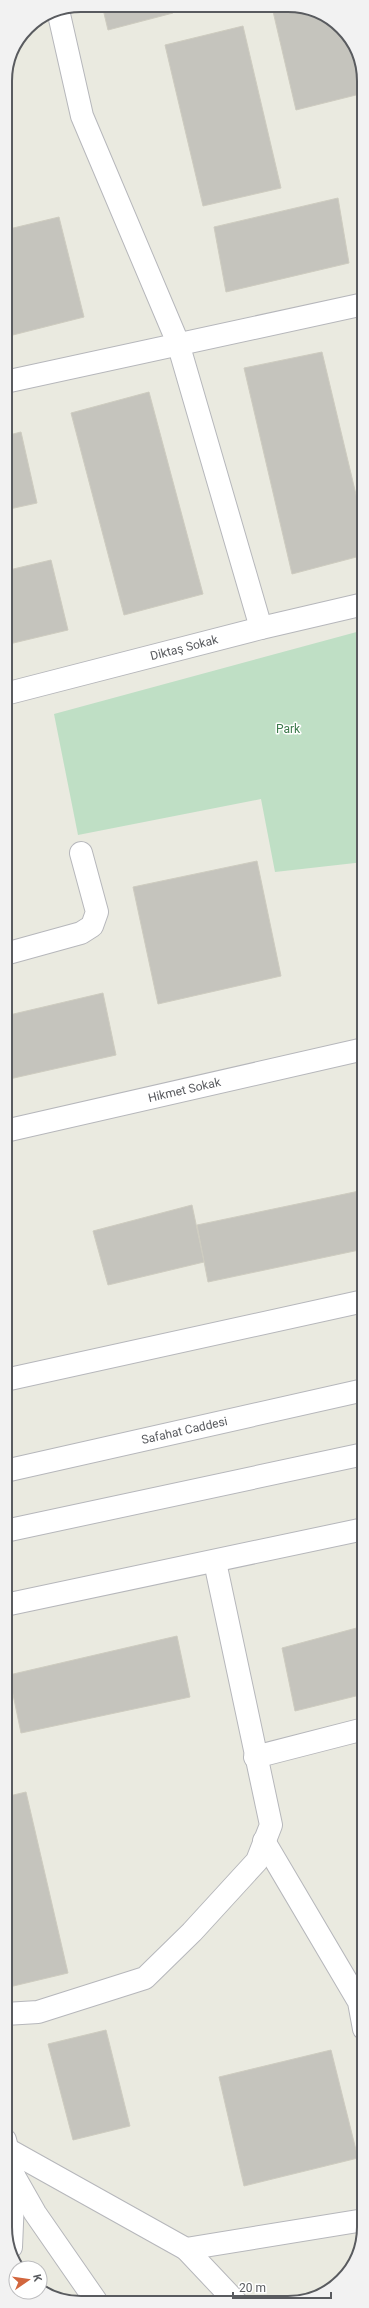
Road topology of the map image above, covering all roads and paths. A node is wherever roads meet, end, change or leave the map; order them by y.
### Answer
1 (59, 16) edge
2 (357, 305) edge
3 (178, 343) junction
4 (12, 380) edge
5 (357, 606) edge
6 (261, 628) junction
7 (12, 692) edge
8 (81, 852) dead end
9 (12, 952) edge
10 (357, 1051) edge
11 (12, 1128) edge
12 (357, 1303) edge
13 (12, 1378) edge
14 (357, 1392) edge
15 (357, 1456) edge
16 (12, 1469) edge
17 (357, 1531) edge
18 (12, 1532) edge
19 (215, 1562) junction
20 (12, 1604) edge
21 (357, 1731) edge
22 (255, 1757) junction
23 (264, 1841) junction
24 (357, 1994) edge
25 (12, 2014) edge
26 (12, 2148) edge
27 (12, 2168) edge
28 (14, 2176) junction
29 (357, 2221) edge
30 (12, 2223) edge
31 (186, 2249) junction
32 (93, 2296) edge
33 (230, 2296) edge

1 - 3 street
2 - 3 street
3 - 4 street
3 - 6 street
5 - 6 street, Diktaş Sokak
6 - 7 street, Diktaş Sokak
8 - 9 street
10 - 11 street, Hikmet Sokak
12 - 13 street
14 - 16 street, Safahat Caddesi
15 - 18 street
17 - 19 street
19 - 20 street
19 - 22 street
21 - 22 street
22 - 23 street
23 - 24 street
23 - 25 street
26 - 31 street
27 - 28 street
28 - 30 street
28 - 32 street
29 - 31 street
31 - 33 street

